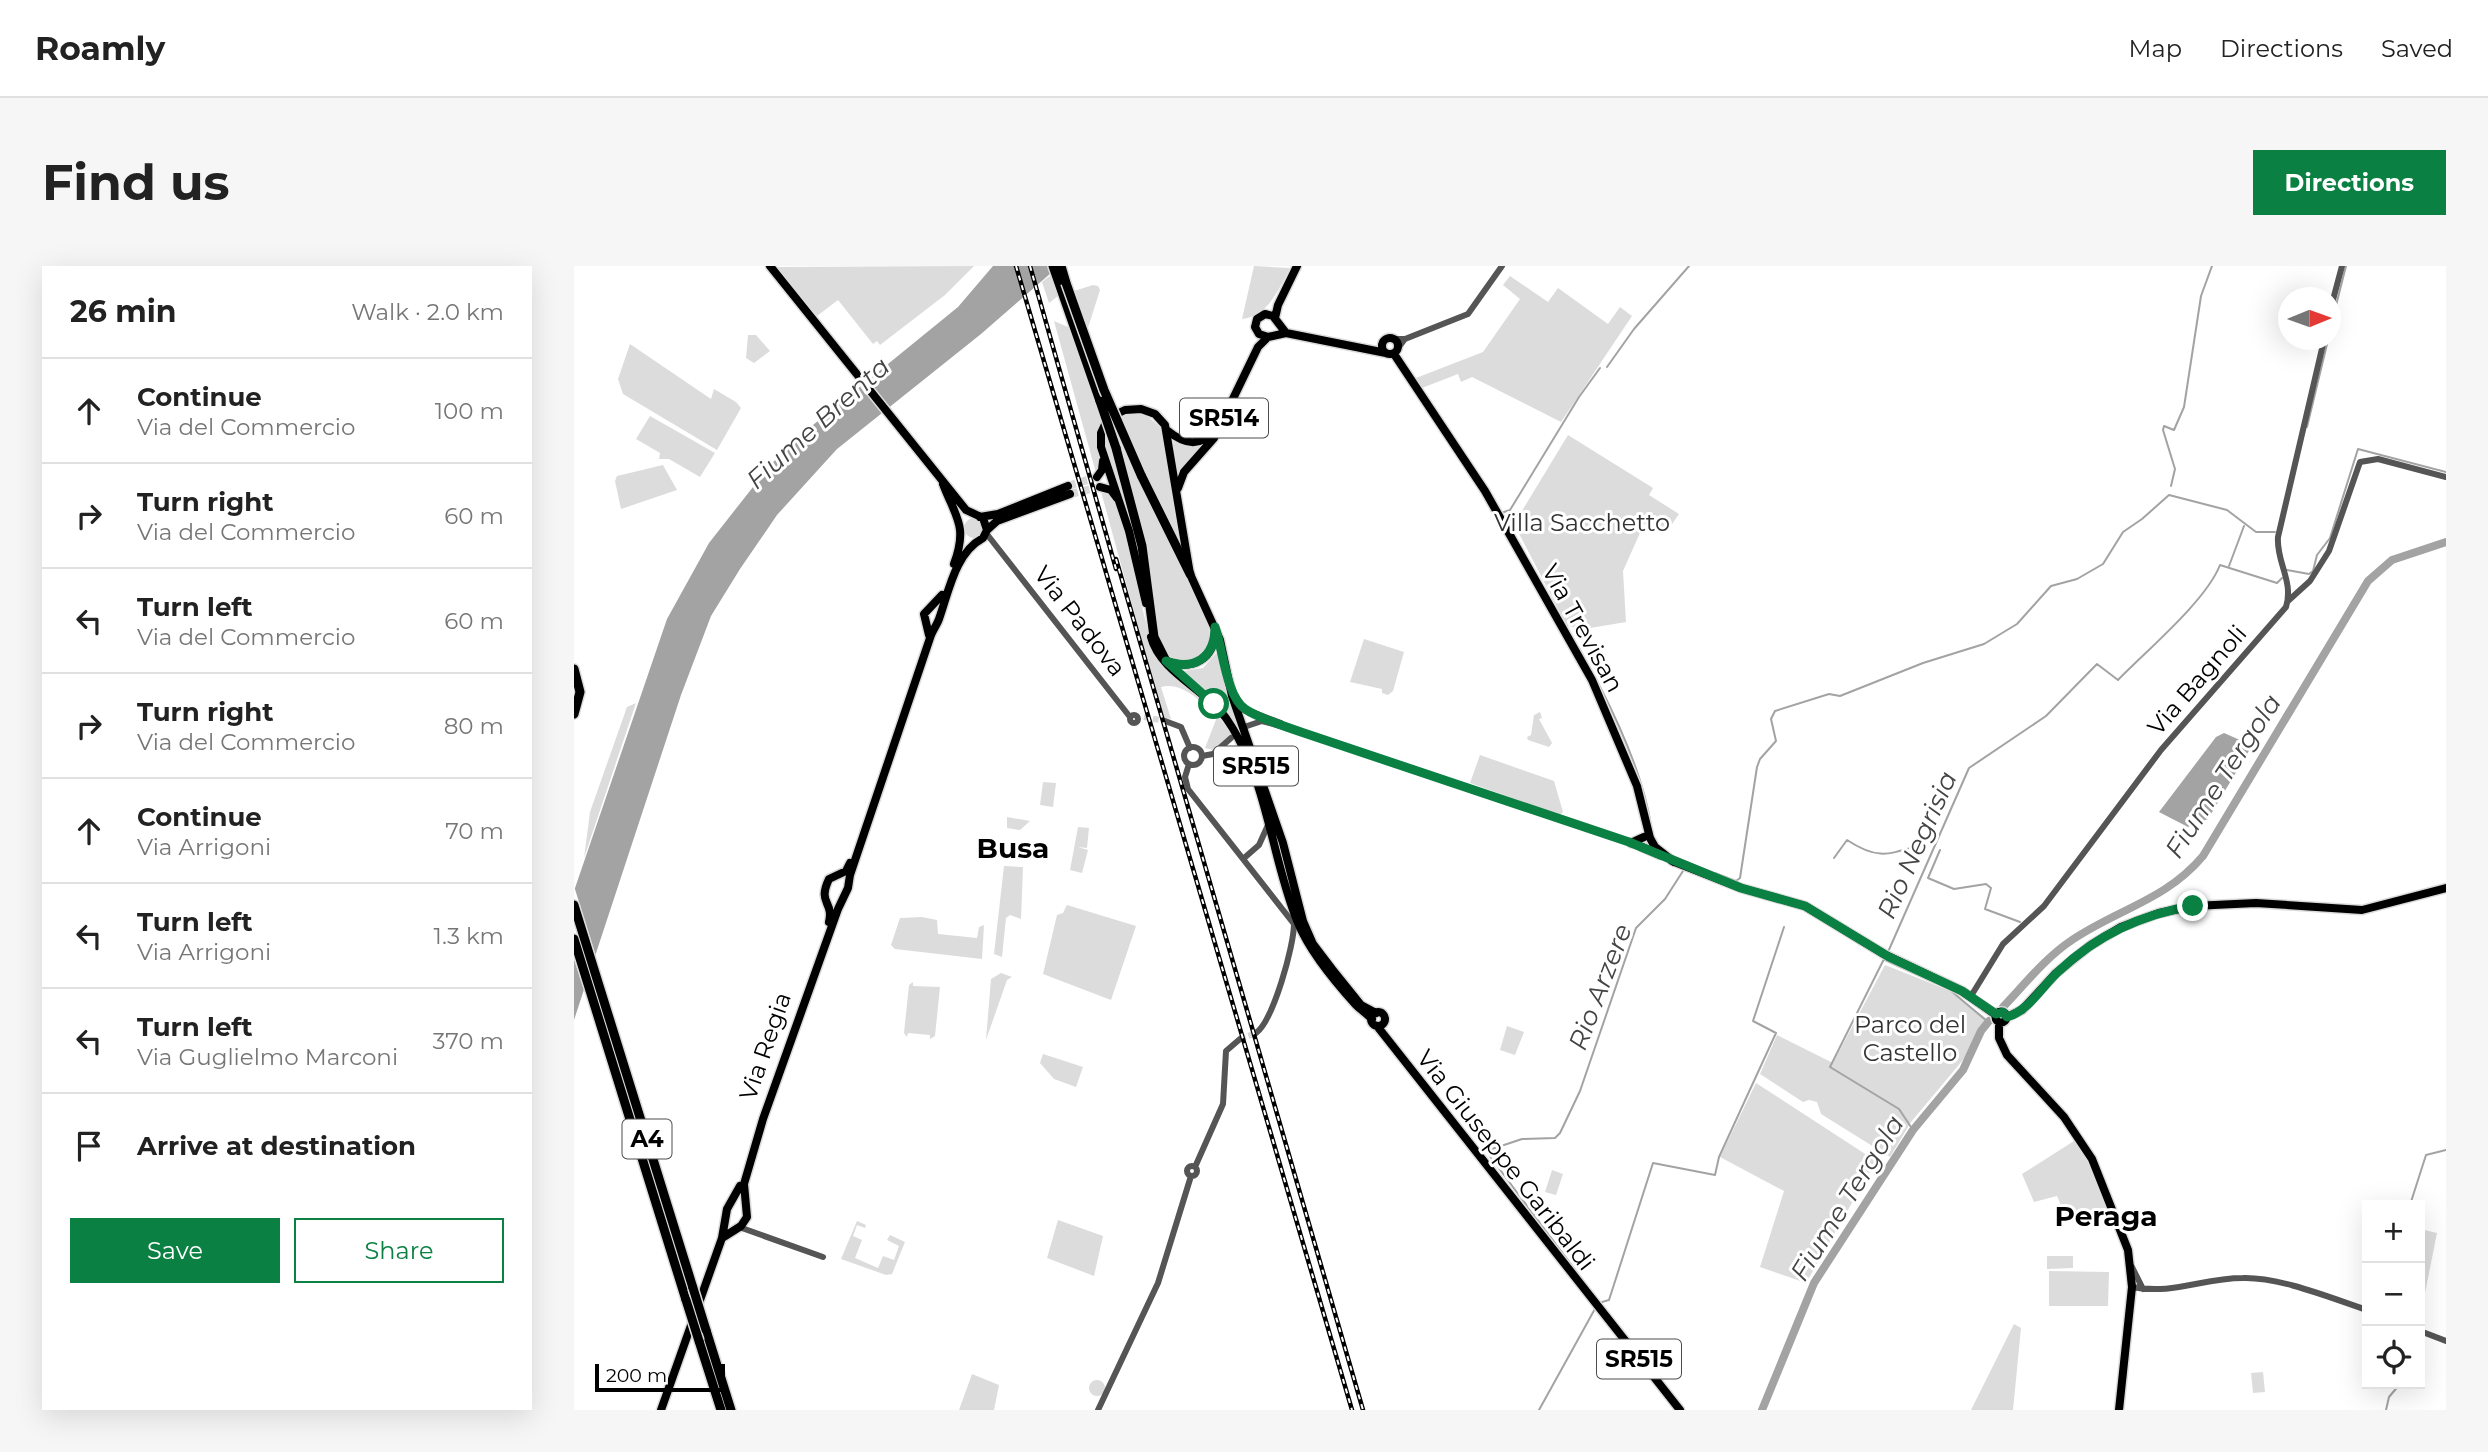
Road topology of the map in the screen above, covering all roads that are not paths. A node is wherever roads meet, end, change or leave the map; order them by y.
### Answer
1 (770, 266) edge
2 (1053, 266) edge
3 (1297, 266) edge
4 (1502, 266) edge
5 (2342, 266) edge
6 (1063, 275) edge
7 (1292, 275) junction
8 (2336, 287) edge
9 (1265, 314) junction
10 (1276, 321) junction
11 (1257, 332) junction
12 (1286, 333) junction
13 (1271, 335) junction
14 (1393, 339) joint
15 (1405, 339) junction
16 (1390, 350) junction
17 (2322, 350) edge
18 (1167, 430) junction
19 (1101, 447) junction
20 (1097, 477) dead end
21 (2446, 477) edge
22 (941, 480) junction
23 (1100, 487) dead end
24 (1177, 494) junction
25 (1120, 503) junction
26 (976, 516) junction
27 (961, 530) junction
28 (987, 531) junction
29 (975, 541) junction
30 (999, 549) junction
31 (1190, 574) junction
32 (2288, 601) junction
33 (936, 611) junction
34 (930, 623) junction
35 (1215, 627) junction
36 (1166, 661) junction
37 (574, 669) edge
38 (1227, 675) junction
39 (574, 714) edge
40 (1137, 717) tunnel mouth
41 (1165, 721) tunnel mouth
42 (1248, 726) dead end
43 (1291, 729) junction
44 (1231, 738) dead end
45 (1190, 748) junction
46 (891, 752) junction
47 (1202, 757) junction
48 (1189, 764) junction
49 (1268, 819) junction
50 (1647, 836) junction
51 (1631, 843) junction
52 (1642, 847) junction
53 (1256, 848) junction
54 (1279, 856) junction
55 (1243, 859) junction
56 (1681, 865) junction
57 (838, 875) junction
58 (848, 881) junction
59 (2446, 888) edge
60 (574, 905) edge
61 (828, 905) junction
62 (839, 905) junction
63 (1306, 935) junction
64 (574, 939) edge
65 (1971, 996) junction
66 (2001, 1018) junction
67 (1255, 1033) tunnel mouth
68 (1240, 1039) tunnel mouth
69 (733, 1199) junction
70 (745, 1200) junction
71 (747, 1217) junction
72 (725, 1219) junction
73 (736, 1228) junction
74 (754, 1231) junction
75 (722, 1238) junction
76 (822, 1257) dead end
77 (2132, 1267) junction
78 (2132, 1287) junction
79 (2144, 1290) junction
80 (2362, 1309) edge
81 (2425, 1333) edge
82 (2446, 1341) edge
83 (661, 1410) edge
84 (721, 1410) edge
85 (731, 1410) edge
86 (1098, 1410) edge
87 (1680, 1410) edge
88 (2119, 1410) edge

1 - 22 main road, Via Padova
2 - 36 highway, bridge
3 - 7 main road, SR514
4 - 15 street
5 - 8 street
6 - 31 highway, bridge
7 - 9 main road, SR514
7 - 10 main road, SR514
9 - 10 main road
9 - 11 main road, SR514
10 - 12 main road
10 - 13 main road, SR514
11 - 13 main road
11 - 18 main road, SR514
12 - 13 main road
12 - 16 main road
13 - 24 main road, SR514
14 - 15 street
14 - 16 main road
15 - 16 street
16 - 50 main road, Via Trevisan
17 - 32 street
18 - 19 main road
18 - 24 main road, SR515
19 - 20 main road
19 - 25 main road, SR515
21 - 32 street, Via Bagnoli
22 - 26 main road, Via Padova
22 - 27 main road, Via Padova
23 - 25 main road
24 - 31 main road, SR515
25 - 36 main road, SR515
26 - 27 main road
26 - 28 main road, Via Padova
26 - 28 main road
27 - 29 main road
27 - 33 main road
28 - 29 main road
28 - 30 street, Via Padova
29 - 30 street
29 - 33 main road
30 - 40 street, Via Padova
31 - 35 main road, SR515
32 - 65 street, Via Bagnoli
33 - 34 main road
33 - 34 main road
34 - 46 main road, Via Regia
35 - 36 main road
35 - 38 main road, SR515
36 - 49 main road, SR515
37 - 39 highway
38 - 43 street
38 - 63 main road, SR515
41 - 45 street
42 - 43 street
43 - 51 street
44 - 47 street
45 - 47 street
45 - 48 street
46 - 57 main road, Via Regia
46 - 58 main road, Via Regia
47 - 48 street
48 - 55 street
49 - 53 street
49 - 54 main road, SR515
50 - 51 main road
50 - 52 main road
50 - 56 main road, Via Trevisan
51 - 52 street
52 - 56 main road
53 - 54 street
53 - 55 street
54 - 63 main road, SR515
55 - 67 street
56 - 65 main road
57 - 58 main road
57 - 61 main road, Via Regia
58 - 62 main road, Via Regia
59 - 66 main road
60 - 85 highway, A4, bridge
61 - 62 main road
61 - 69 main road, Via Regia
62 - 70 main road, Via Regia
63 - 87 main road, Via Giuseppe Garibaldi / SR515
64 - 84 highway, A4, bridge
65 - 66 main road
66 - 77 main road
68 - 86 street
69 - 70 main road
69 - 72 main road, Via Regia
70 - 71 main road, Via Regia
71 - 73 main road, Via Regia
71 - 74 street
72 - 73 main road
72 - 75 main road, Via Regia
73 - 74 street
73 - 75 main road, Via Regia
74 - 76 street
75 - 83 main road, Via Regia
77 - 78 main road
77 - 79 street
78 - 79 street
78 - 88 main road
79 - 80 street
81 - 82 street

